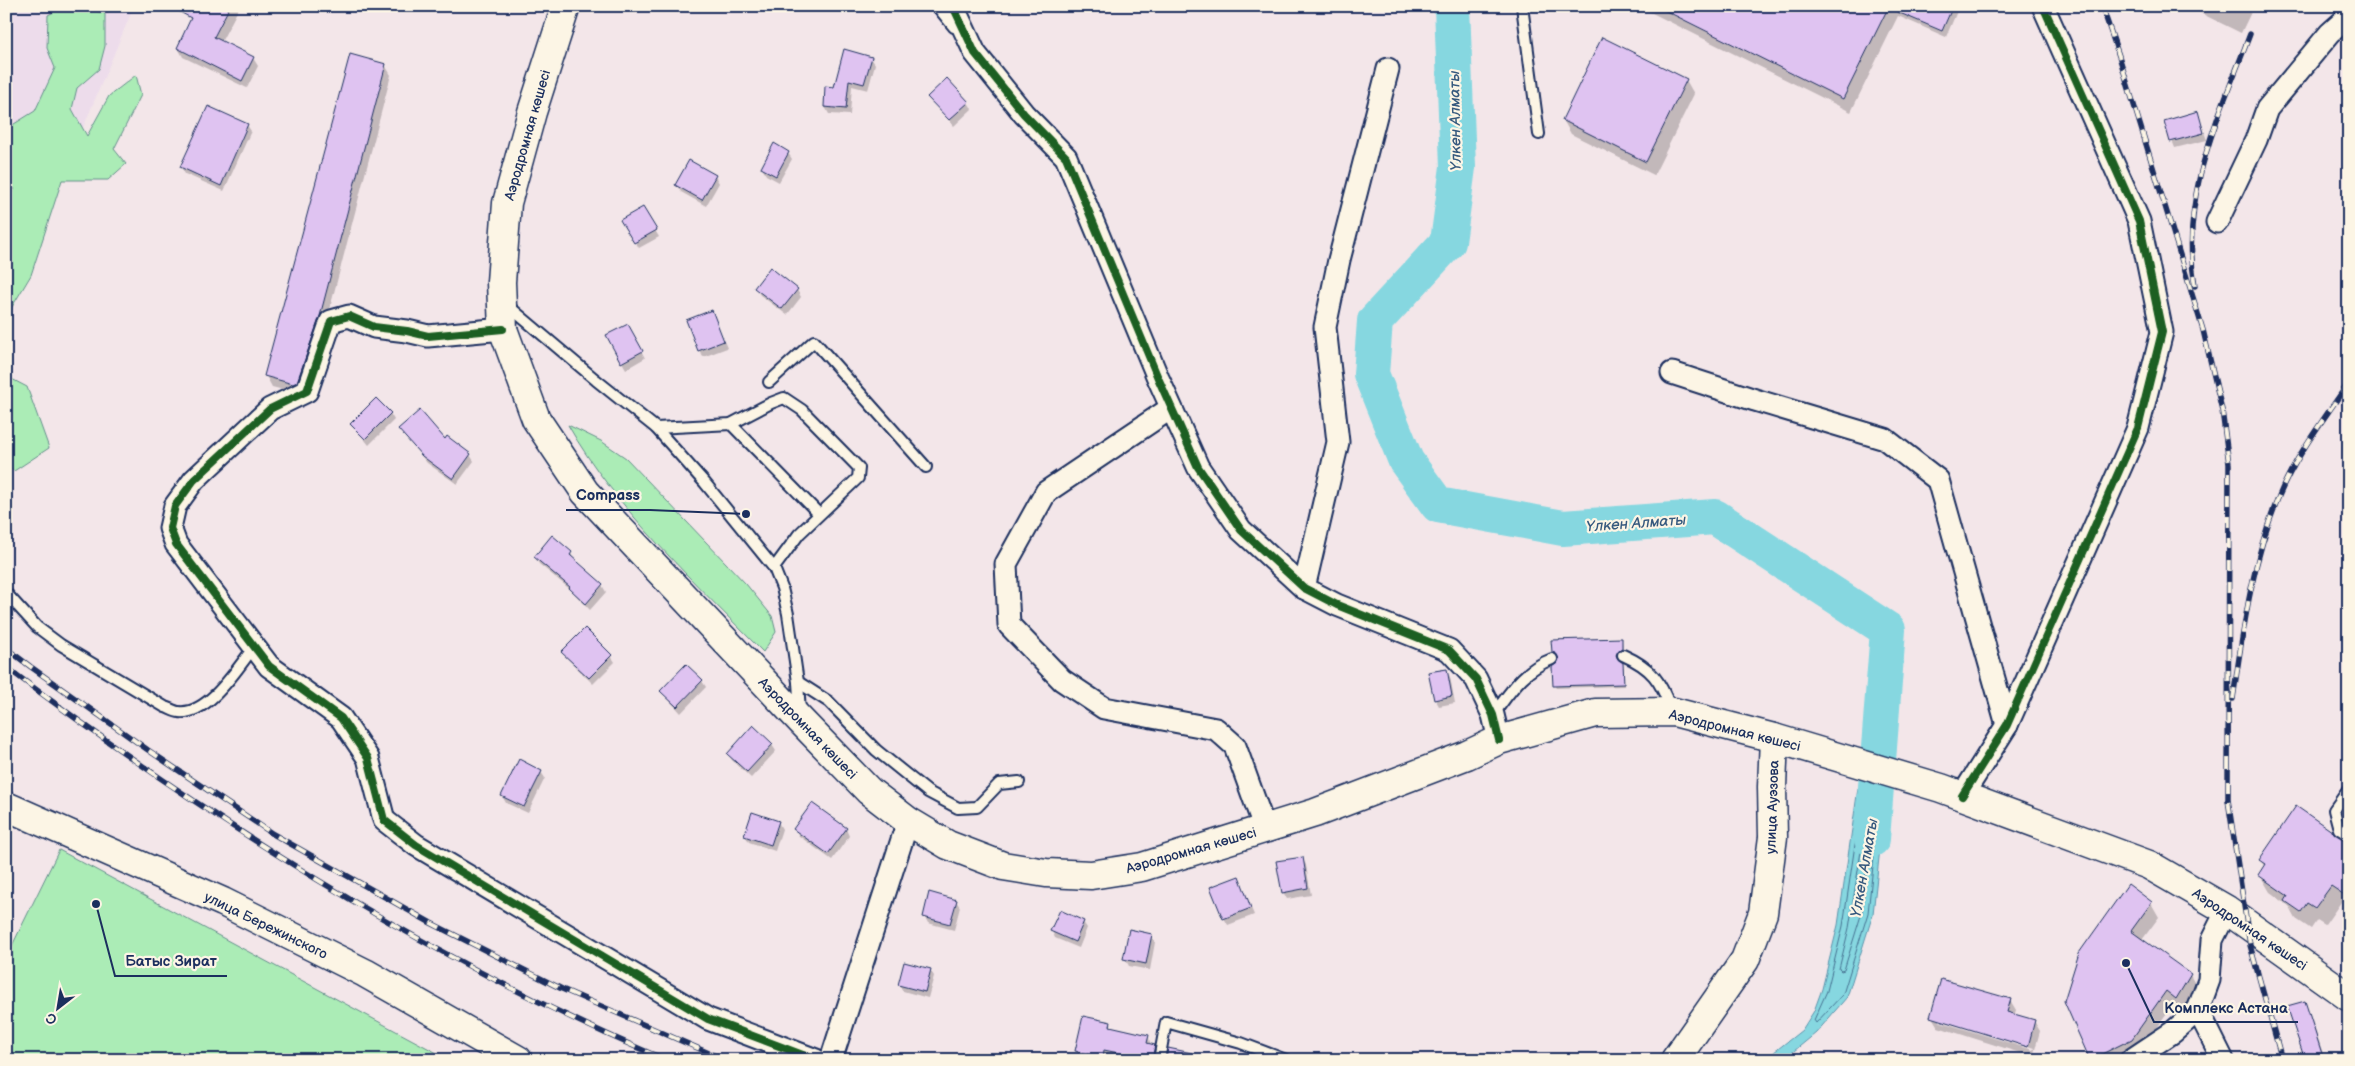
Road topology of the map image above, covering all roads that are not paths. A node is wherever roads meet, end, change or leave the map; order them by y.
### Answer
1 (566, 6) edge
2 (938, 6) edge
3 (953, 6) edge
4 (1522, 6) edge
5 (2042, 6) edge
6 (2349, 16) edge
7 (975, 53) junction
8 (1388, 69) dead end
9 (1539, 134) dead end
10 (2218, 222) dead end
11 (500, 300) junction
12 (503, 329) junction
13 (1672, 373) dead end
14 (769, 382) dead end
15 (1171, 408) junction
16 (731, 424) junction
17 (656, 428) junction
18 (926, 466) dead end
19 (818, 513) junction
20 (774, 568) junction
21 (1304, 588) junction
22 (6, 593) edge
23 (254, 647) junction
24 (1622, 655) dead end
25 (1552, 659) dead end
26 (798, 682) junction
27 (1672, 712) junction
28 (801, 721) junction
29 (2007, 726) junction
30 (1496, 727) junction
31 (1774, 738) junction
32 (1019, 782) dead end
33 (2349, 790) edge
34 (1952, 792) junction
35 (6, 806) edge
36 (908, 821) junction
37 (1265, 829) junction
38 (2349, 835) edge
39 (2227, 910) junction
40 (2349, 997) edge
41 (2198, 1010) junction
42 (518, 1060) edge
43 (816, 1060) edge
44 (831, 1060) edge
45 (1159, 1060) edge
46 (1286, 1060) edge
47 (1674, 1060) edge
48 (2131, 1060) edge
49 (2223, 1060) edge

1 - 11 main road, Аэродромная көшесі
2 - 7 lane
3 - 7 street
4 - 9 lane
5 - 29 street
6 - 10 street
7 - 15 street
8 - 21 street
11 - 12 main road, Аэродромная көшесі
11 - 17 lane
12 - 23 street
12 - 28 main road, Аэродромная көшесі
13 - 29 street
14 - 18 lane
15 - 21 street
15 - 37 street
16 - 17 lane
16 - 19 lane
16 - 19 lane
17 - 20 lane
19 - 20 lane
20 - 26 lane
21 - 30 street
22 - 23 lane
23 - 43 street
24 - 27 lane
25 - 30 lane
26 - 28 lane
26 - 32 lane
27 - 30 main road, Аэродромная көшесі
27 - 31 main road, Аэродромная көшесі
28 - 36 main road, Аэродромная көшесі
29 - 34 street
30 - 37 main road, Аэродромная көшесі
31 - 34 main road, Аэродромная көшесі
31 - 47 main road, улица Ауэзова
33 - 38 lane
34 - 39 main road, Аэродромная көшесі
35 - 42 main road, улица Бережинского
36 - 37 main road, Аэродромная көшесі
36 - 44 street
39 - 40 main road, Аэродромная көшесі
39 - 41 street
41 - 48 street
41 - 49 street
45 - 46 lane

